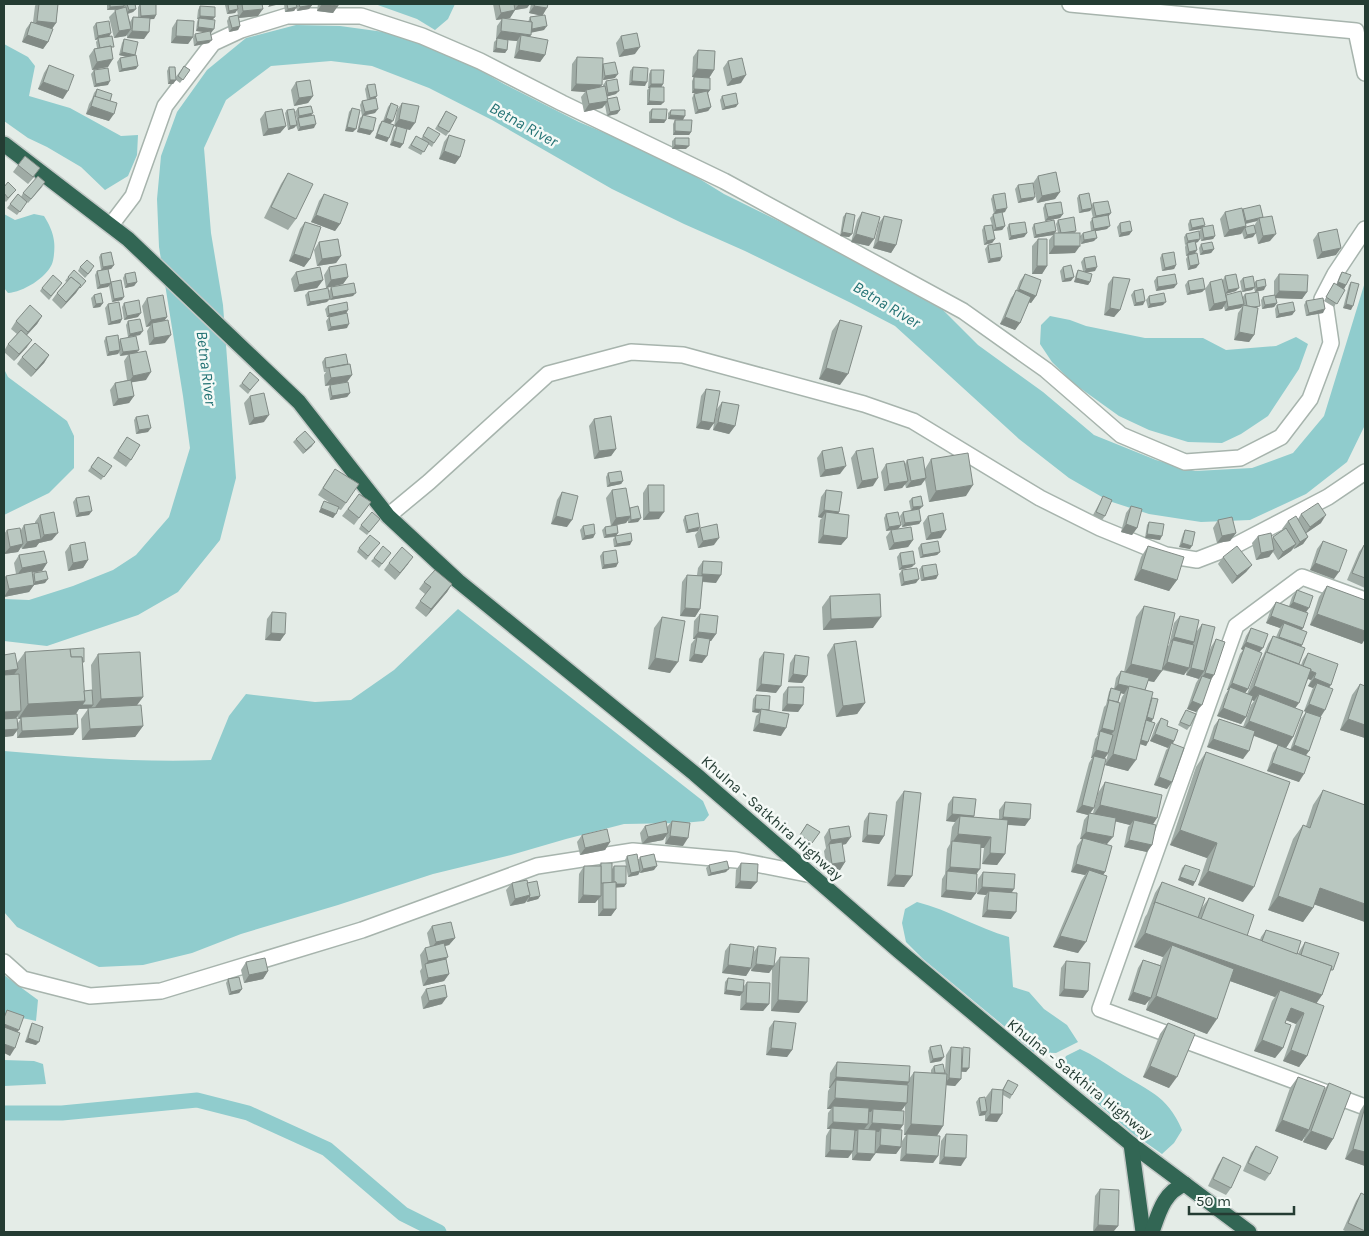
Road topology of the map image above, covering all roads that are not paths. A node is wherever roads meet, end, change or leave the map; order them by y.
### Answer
1 (1070, 4) edge
2 (1360, 28) edge
3 (1365, 73) edge
4 (4, 144) edge
5 (111, 225) junction
6 (1365, 229) edge
7 (1365, 472) edge
8 (388, 516) junction
9 (1365, 600) edge
10 (812, 875) junction
11 (4, 962) edge
12 (1365, 1107) edge
13 (1131, 1144) junction
14 (1185, 1184) junction
15 (1143, 1232) edge
16 (1152, 1232) edge
17 (1249, 1232) edge

1 - 2 street
2 - 3 street
4 - 5 highway, Khulna - Satkhira Highway
5 - 6 street
5 - 8 highway, Khulna - Satkhira Highway
7 - 8 street
8 - 10 highway, Khulna - Satkhira Highway
9 - 12 street
10 - 11 street
10 - 13 highway, Khulna - Satkhira Highway
13 - 14 highway, Khulna - Satkhira Highway
13 - 15 highway
14 - 16 highway
14 - 17 highway, Khulna - Satkhira Highway

